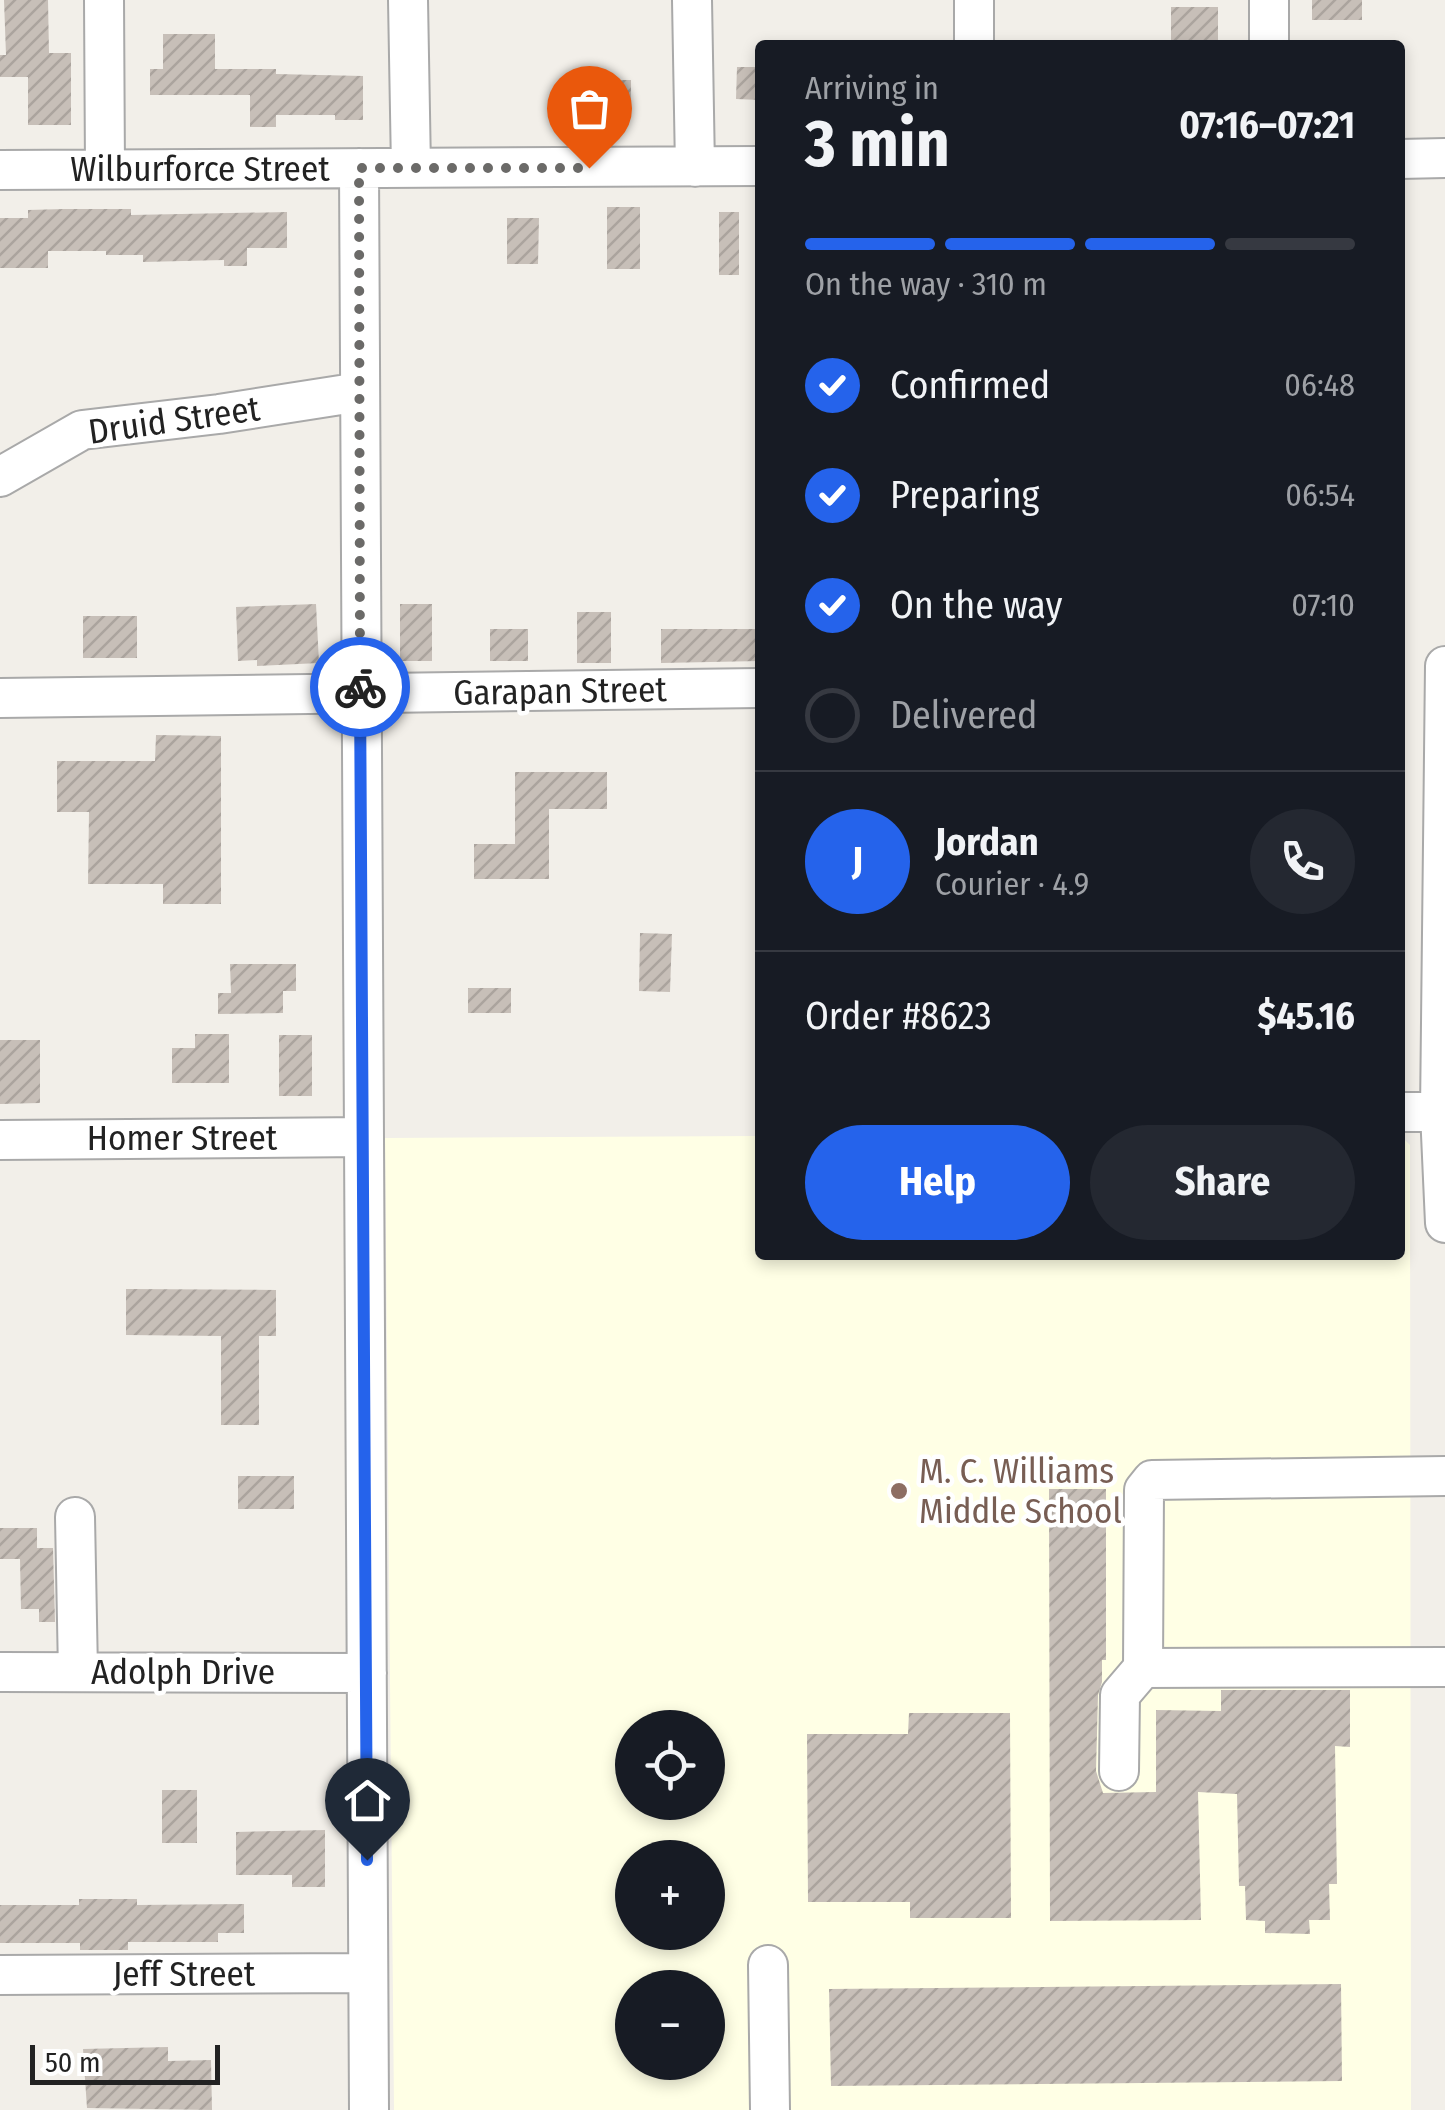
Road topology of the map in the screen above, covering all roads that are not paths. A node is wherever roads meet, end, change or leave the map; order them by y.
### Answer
1 (104, 0) edge
2 (408, 0) edge
3 (692, 0) edge
4 (974, 0) edge
5 (1269, 0) edge
6 (974, 40) edge
7 (1269, 40) edge
8 (1445, 158) edge
9 (1405, 159) edge
10 (755, 166) edge
11 (695, 167) junction
12 (359, 168) junction
13 (412, 168) junction
14 (105, 169) junction
15 (0, 170) edge
16 (360, 392) junction
17 (0, 477) edge
18 (1445, 666) edge
19 (755, 688) edge
20 (360, 693) junction
21 (0, 698) edge
22 (1405, 1112) edge
23 (1440, 1112) junction
24 (364, 1136) junction
25 (0, 1140) edge
26 (1445, 1223) edge
27 (1445, 1476) edge
28 (75, 1517) dead end
29 (1445, 1667) edge
30 (1143, 1668) junction
31 (0, 1672) edge
32 (78, 1672) junction
33 (367, 1673) junction
34 (1118, 1772) dead end
35 (768, 1965) dead end
36 (368, 1973) junction
37 (0, 1975) edge
38 (370, 2110) edge
39 (770, 2110) edge

1 - 14 street
2 - 13 street
3 - 11 street
4 - 6 street
5 - 7 street
8 - 9 street
10 - 11 street, Wilburforce Street
11 - 13 street, Wilburforce Street
12 - 13 street, Wilburforce Street
12 - 14 street, Wilburforce Street
12 - 16 street
14 - 15 street, Wilburforce Street
16 - 17 street, Druid Street
16 - 20 street
18 - 23 street
19 - 20 street, Garapan Street
20 - 21 street, Garapan Street
20 - 24 street
22 - 23 street
23 - 26 street
24 - 25 street, Homer Street
24 - 33 street
27 - 30 street
28 - 32 street
29 - 30 street
30 - 34 street
31 - 32 street, Adolph Drive
32 - 33 street, Adolph Drive
33 - 36 street
35 - 39 street
36 - 37 street, Jeff Street
36 - 38 street

